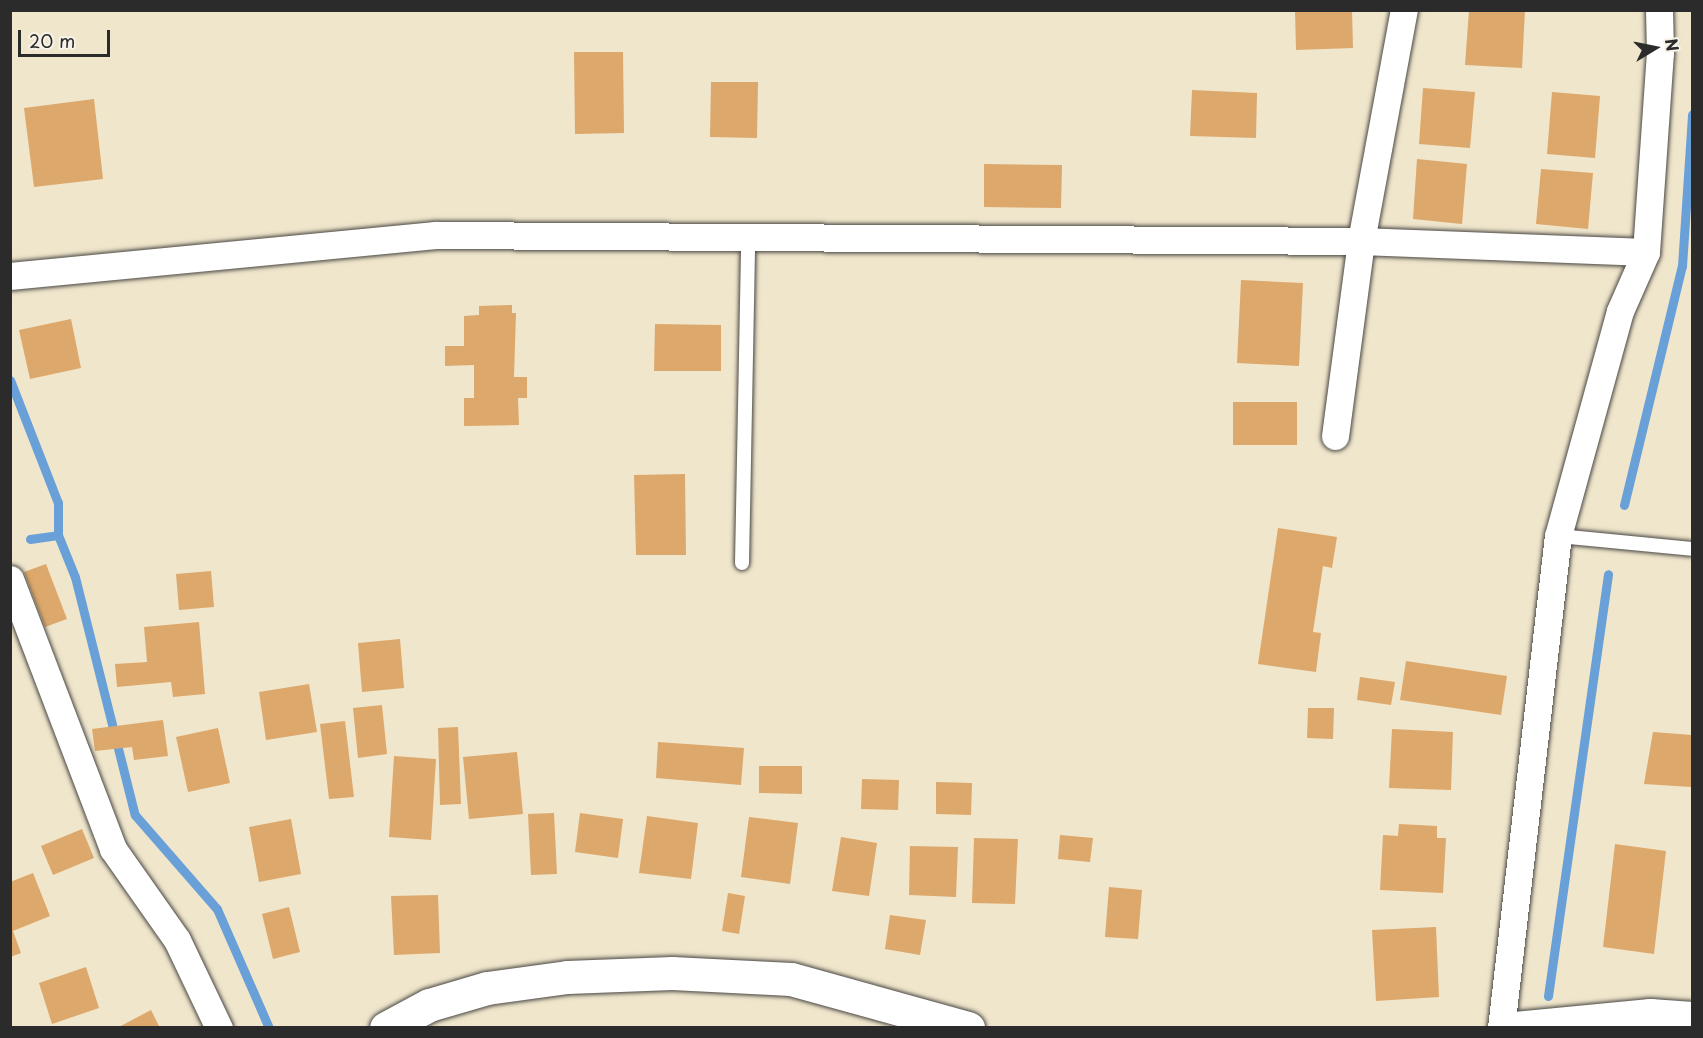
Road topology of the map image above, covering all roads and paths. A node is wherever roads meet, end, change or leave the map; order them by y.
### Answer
1 (1404, 10) edge
2 (1659, 10) edge
3 (748, 237) junction
4 (1361, 241) junction
5 (1646, 252) junction
6 (10, 276) edge
7 (1335, 436) dead end
8 (1558, 536) junction
9 (1692, 549) edge
10 (742, 563) dead end
11 (10, 579) edge
12 (1692, 1018) edge
13 (1650, 1021) edge
14 (219, 1028) edge
15 (386, 1028) edge
16 (968, 1028) edge
17 (1501, 1028) edge
18 (1515, 1028) edge

1 - 4 street
2 - 5 street
3 - 4 street
3 - 6 street
3 - 10 lane
4 - 5 street
4 - 7 street
5 - 8 street
8 - 9 lane
8 - 17 street
11 - 14 street
12 - 13 main road
13 - 18 main road
15 - 16 main road

